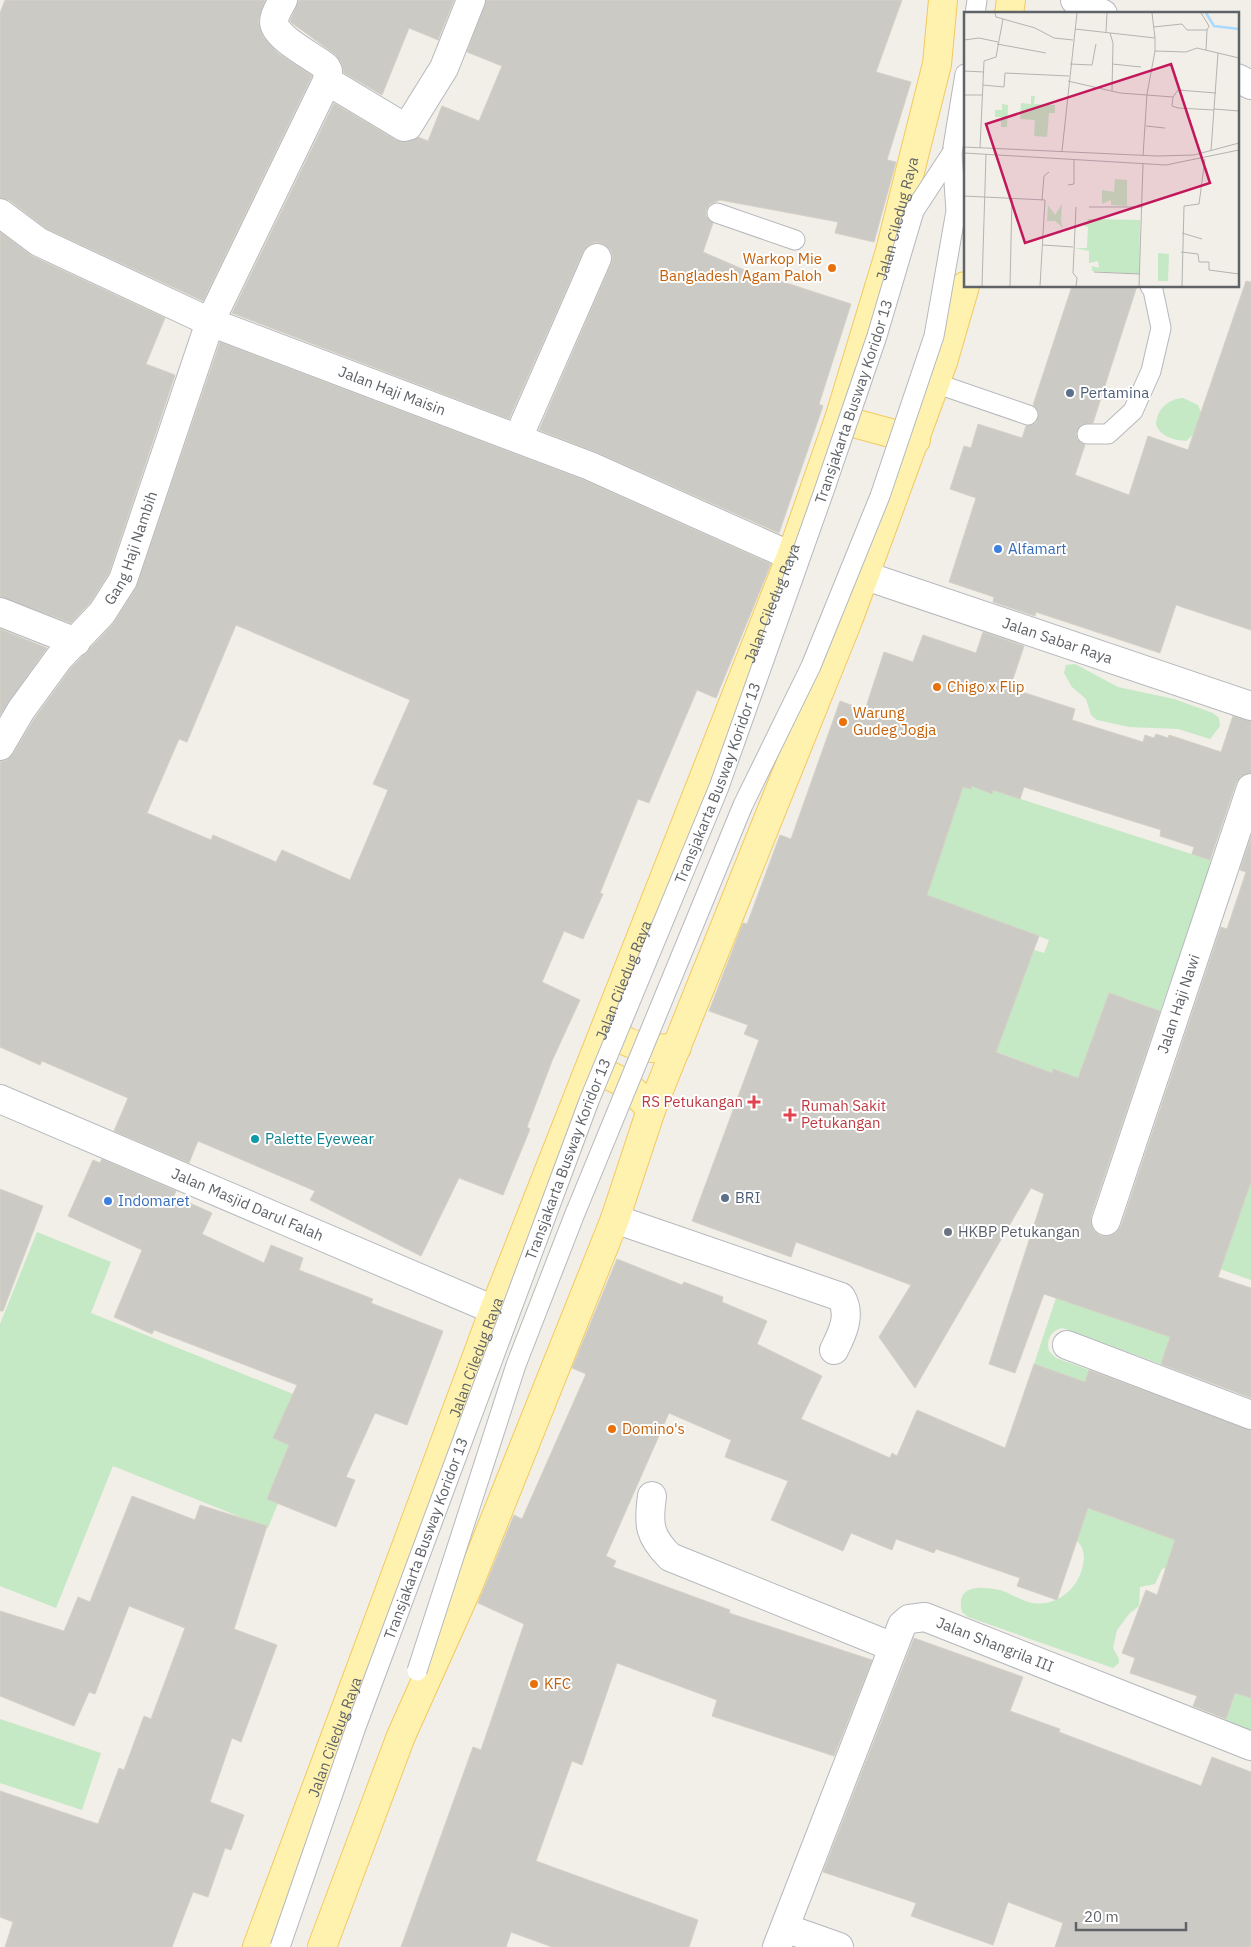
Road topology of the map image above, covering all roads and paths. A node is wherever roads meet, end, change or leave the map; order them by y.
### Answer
1 (283, 0) edge
2 (471, 0) edge
3 (944, 0) edge
4 (1074, 0) edge
5 (1099, 12) edge
6 (1238, 78) edge
7 (964, 80) edge
8 (327, 82) junction
9 (1251, 85) edge
10 (952, 154) junction
11 (0, 213) edge
12 (717, 213) dead end
13 (795, 240) dead end
14 (597, 258) dead end
15 (964, 288) edge
16 (1152, 288) edge
17 (210, 322) junction
18 (935, 383) junction
19 (1028, 415) dead end
20 (839, 419) junction
21 (1087, 434) dead end
22 (518, 438) junction
23 (916, 440) junction
24 (791, 556) junction
25 (866, 576) junction
26 (0, 612) edge
27 (76, 642) junction
28 (1251, 706) edge
29 (0, 746) edge
30 (1251, 788) edge
31 (608, 1022) junction
32 (677, 1047) junction
33 (586, 1077) junction
34 (0, 1099) edge
35 (651, 1110) junction
36 (615, 1219) junction
37 (1106, 1221) dead end
38 (494, 1310) junction
39 (1068, 1345) dead end
40 (834, 1350) dead end
41 (1251, 1415) edge
42 (652, 1496) dead end
43 (893, 1647) junction
44 (401, 1736) junction
45 (1251, 1746) edge
46 (781, 1938) edge
47 (257, 1947) edge
48 (280, 1947) edge
49 (322, 1947) edge
50 (839, 1947) edge

1 - 8 street
2 - 8 street
3 - 20 main road, Jalan Ciledug Raya
4 - 5 street
6 - 9 street
7 - 10 lane, Transjakarta Busway Koridor 13
8 - 17 street, Gang Haji Nambih
10 - 44 lane, Transjakarta Busway Koridor 13, bridge
10 - 48 lane, Transjakarta Busway Koridor 13, bridge
11 - 17 street, Jalan Haji Maisin
12 - 13 lane
14 - 22 street
15 - 18 main road
16 - 21 lane
17 - 22 street, Jalan Haji Maisin
17 - 27 street, Gang Haji Nambih
18 - 19 lane
18 - 23 main road
20 - 23 main road
20 - 24 main road, Jalan Ciledug Raya
22 - 24 street, Jalan Haji Maisin
23 - 25 main road
24 - 31 main road, Jalan Ciledug Raya
25 - 28 street, Jalan Sabar Raya
25 - 32 main road
26 - 27 street
27 - 29 street, Gang Haji Nambih
30 - 37 street, Jalan Haji Nawi
31 - 32 main road
31 - 33 main road, Jalan Ciledug Raya
32 - 35 main road
33 - 35 main road
33 - 38 main road, Jalan Ciledug Raya
34 - 38 street, Jalan Masjid Darul Falah
35 - 36 main road
36 - 40 street
36 - 44 main road
38 - 47 main road, Jalan Ciledug Raya
39 - 41 street
42 - 43 street
43 - 45 street, Jalan Shangrila III
43 - 46 street, Jalan Shangrila III
44 - 49 main road
46 - 50 street

